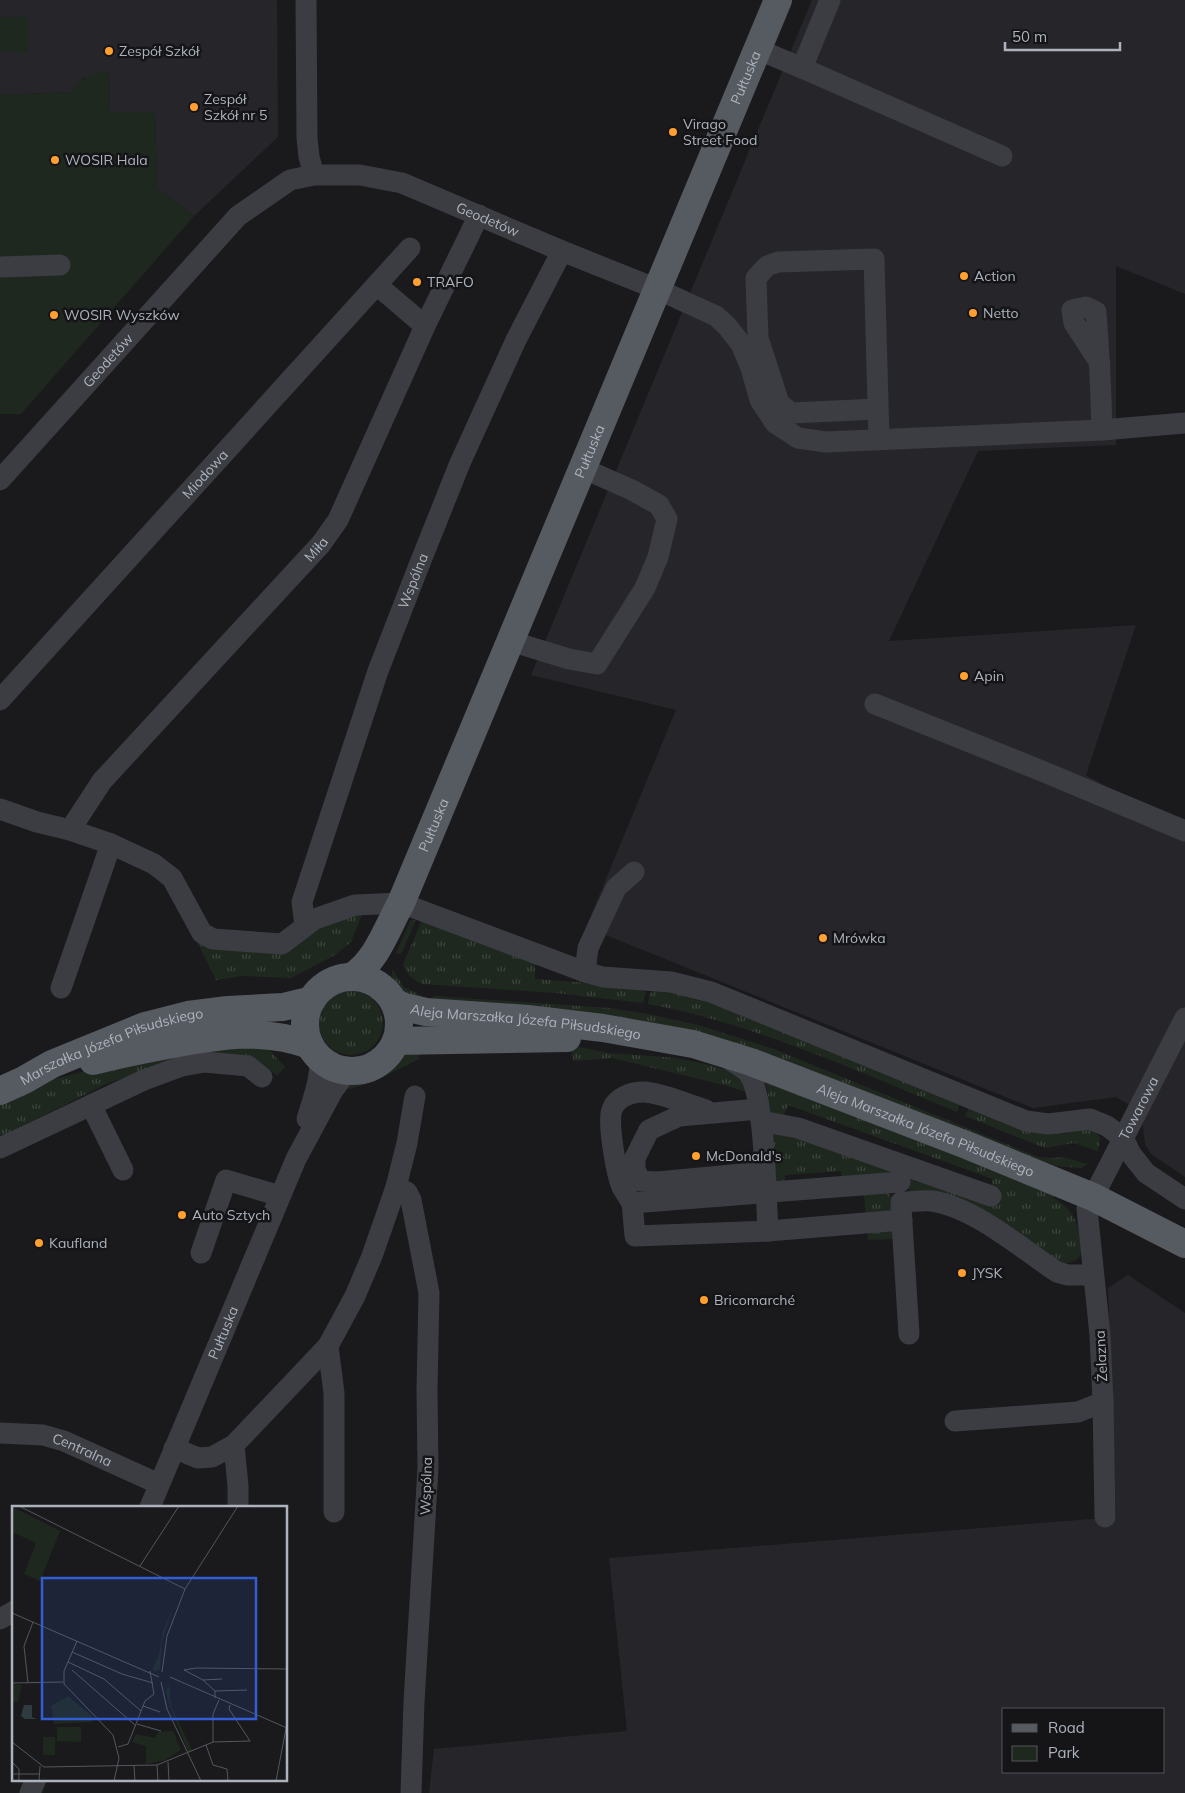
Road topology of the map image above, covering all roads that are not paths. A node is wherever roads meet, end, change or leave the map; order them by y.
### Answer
1 (306, 0) edge
2 (778, 0) edge
3 (830, 0) edge
4 (757, 49) junction
5 (802, 68) junction
6 (1002, 156) dead end
7 (314, 175) junction
8 (479, 215) junction
9 (410, 248) dead end
10 (562, 251) junction
11 (60, 265) dead end
12 (0, 267) edge
13 (377, 284) junction
14 (657, 289) junction
15 (425, 326) junction
16 (1100, 363) dead end
17 (878, 410) junction
18 (1185, 422) edge
19 (1102, 430) junction
20 (879, 439) junction
21 (582, 468) junction
22 (0, 480) edge
23 (510, 641) junction
24 (0, 700) edge
25 (875, 704) dead end
26 (0, 809) edge
27 (70, 830) junction
28 (1185, 831) edge
29 (111, 844) junction
30 (634, 872) dead end
31 (401, 903) junction
32 (305, 926) junction
33 (585, 972) junction
34 (351, 977) junction
35 (61, 988) dead end
36 (389, 996) junction
37 (312, 1000) junction
38 (1185, 1018) edge
39 (659, 1038) junction
40 (396, 1042) junction
41 (315, 1052) junction
42 (718, 1052) junction
43 (350, 1071) junction
44 (262, 1077) dead end
45 (24, 1080) junction
46 (0, 1091) edge
47 (415, 1096) dead end
48 (91, 1105) junction
49 (713, 1113) junction
50 (760, 1115) junction
51 (1123, 1138) junction
52 (0, 1148) edge
53 (296, 1159) junction
54 (123, 1170) dead end
55 (764, 1172) junction
56 (396, 1187) junction
57 (900, 1192) junction
58 (766, 1193) junction
59 (280, 1196) junction
60 (991, 1196) dead end
61 (1093, 1197) junction
62 (1185, 1199) edge
63 (632, 1203) junction
64 (768, 1231) junction
65 (1185, 1244) edge
66 (201, 1253) dead end
67 (1093, 1275) junction
68 (909, 1334) dead end
69 (328, 1346) junction
70 (1103, 1402) junction
71 (955, 1421) dead end
72 (0, 1434) edge
73 (234, 1445) junction
74 (174, 1448) junction
75 (159, 1484) junction
76 (150, 1506) edge
77 (238, 1506) edge
78 (334, 1512) dead end
79 (1105, 1517) dead end
80 (12, 1611) edge
81 (0, 1619) edge
82 (36, 1780) edge
83 (30, 1793) edge
84 (411, 1793) edge

1 - 7 street
2 - 4 main road, Pułtuska
3 - 5 street
4 - 5 street
4 - 14 main road, Pułtuska
5 - 6 street
7 - 8 street, Geodetów
7 - 22 street, Geodetów
8 - 10 street, Geodetów
8 - 15 street, Miła
9 - 13 street, Miodowa
10 - 14 street, Geodetów
10 - 32 street, Wspólna
11 - 12 street
13 - 15 street
13 - 24 street, Miodowa
14 - 20 street, Geodetów
14 - 21 main road, Pułtuska
15 - 27 street, Miła
16 - 19 street
17 - 17 street
17 - 20 street
18 - 19 street, Geodetów
19 - 20 street, Geodetów
21 - 23 main road, Pułtuska
21 - 23 street
23 - 31 main road, Pułtuska
25 - 28 street
26 - 27 street
27 - 29 street
29 - 32 street
29 - 35 street
30 - 33 street
31 - 32 street
31 - 33 street
31 - 34 main road, Pułtuska
31 - 36 main road, Pułtuska
33 - 51 street
34 - 36 main road
34 - 37 main road
36 - 39 main road, Aleja Marszałka Józefa Piłsudskiego
36 - 40 main road
37 - 41 main road
37 - 45 main road, Marszałka Józefa Piłsudskiego
38 - 51 street, Towarowa
39 - 40 main road, Aleja Marszałka Józefa Piłsudskiego
39 - 42 main road, Aleja Marszałka Józefa Piłsudskiego
40 - 43 main road
41 - 43 main road
41 - 45 main road, Marszałka Józefa Piłsudskiego
41 - 53 street, Pułtuska
42 - 50 street
42 - 61 main road, Aleja Marszałka Józefa Piłsudskiego
43 - 53 street, Pułtuska
44 - 48 street
45 - 46 main road
47 - 56 street
48 - 52 street
48 - 54 street
49 - 50 street
49 - 55 street
49 - 63 street
50 - 55 street
50 - 57 street
51 - 61 street, Towarowa
51 - 62 street
53 - 59 street, Pułtuska
55 - 58 street
56 - 69 street
56 - 84 street, Wspólna
57 - 58 street
57 - 60 street
57 - 64 street
57 - 67 street
57 - 68 street
58 - 63 street
58 - 64 street
59 - 66 street
59 - 74 street, Pułtuska
61 - 65 main road, Aleja Marszałka Józefa Piłsudskiego
61 - 67 street, Żelazna
63 - 64 street
67 - 70 street, Żelazna
69 - 73 street
69 - 78 street
70 - 71 street
70 - 79 street, Żelazna
72 - 75 street, Centralna
73 - 74 street
73 - 77 street
74 - 75 street, Pułtuska
75 - 76 street, Pułtuska
80 - 81 street
82 - 83 street

